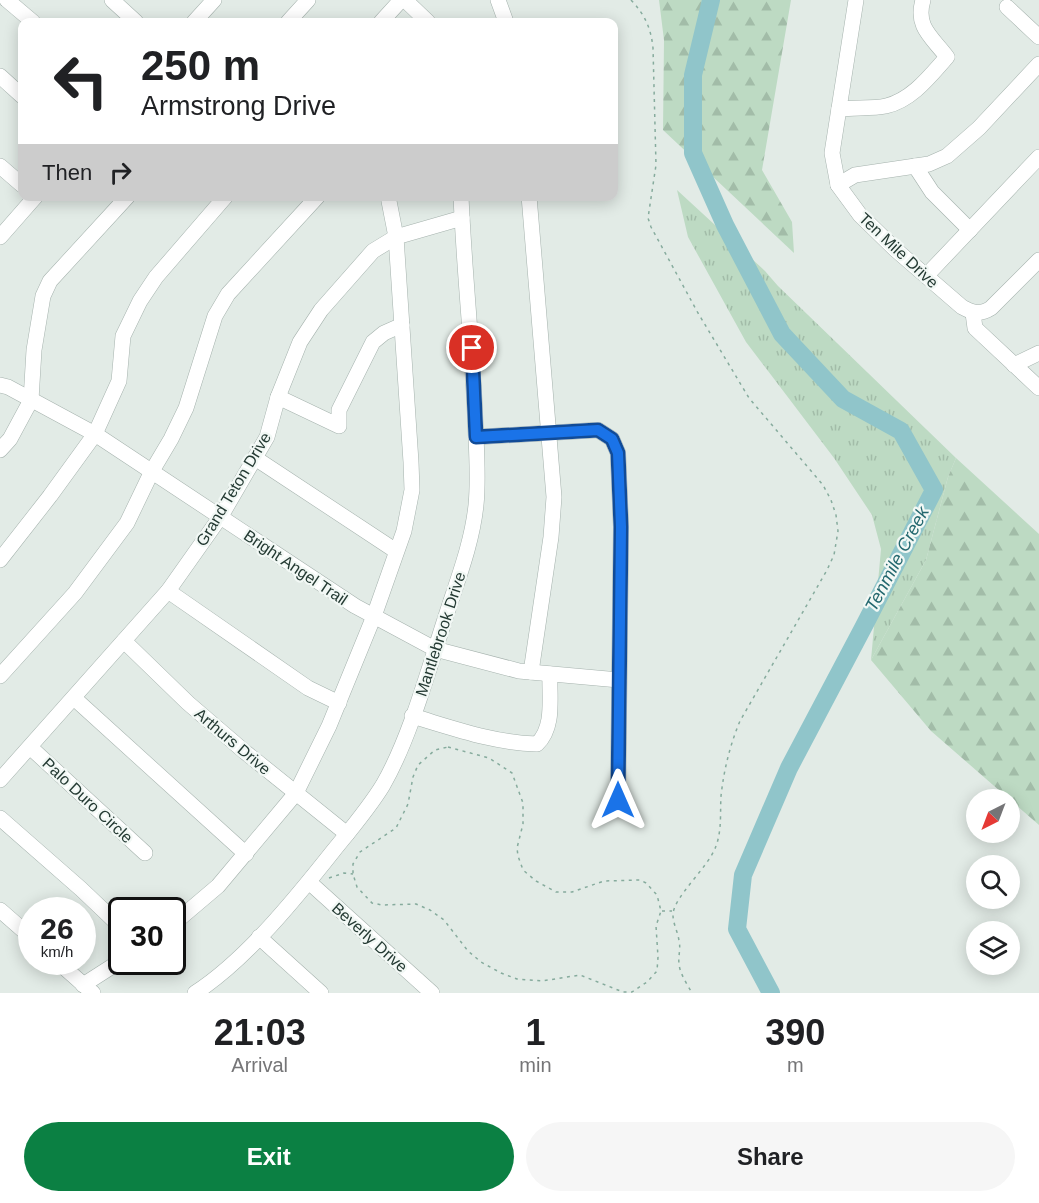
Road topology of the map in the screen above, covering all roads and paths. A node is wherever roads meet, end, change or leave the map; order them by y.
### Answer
1 (7, 0) edge
2 (112, 0) edge
3 (308, 0) edge
4 (403, 0) edge
5 (498, 0) edge
6 (632, 0) edge
7 (856, 0) edge
8 (923, 0) edge
9 (210, 2) edge
10 (1007, 7) dead end
11 (28, 18) edge
12 (132, 18) edge
13 (197, 18) edge
14 (292, 18) edge
15 (385, 18) edge
16 (423, 18) edge
17 (505, 18) edge
18 (1039, 37) edge
19 (1039, 64) edge
20 (0, 75) edge
21 (18, 92) edge
22 (839, 108) junction
23 (1039, 157) edge
24 (0, 166) edge
25 (915, 166) junction
26 (18, 182) edge
27 (838, 185) junction
28 (32, 201) edge
29 (123, 201) edge
30 (222, 201) edge
31 (313, 201) edge
32 (389, 201) edge
33 (461, 201) edge
34 (529, 201) edge
35 (462, 218) junction
36 (970, 230) junction
37 (0, 237) edge
38 (396, 237) junction
39 (1039, 260) edge
40 (926, 276) junction
41 (978, 313) junction
42 (402, 325) junction
43 (1039, 353) edge
44 (1014, 365) junction
45 (0, 385) edge
46 (1039, 388) edge
47 (278, 397) junction
48 (31, 400) junction
49 (548, 432) junction
50 (95, 434) junction
51 (476, 437) junction
52 (0, 450) edge
53 (255, 458) junction
54 (152, 471) junction
55 (221, 516) junction
56 (396, 550) junction
57 (0, 560) edge
58 (168, 591) junction
59 (374, 616) junction
60 (124, 641) junction
61 (435, 649) junction
62 (531, 672) junction
63 (550, 674) junction
64 (0, 676) edge
65 (619, 680) junction
66 (74, 698) junction
67 (339, 703) junction
68 (412, 716) junction
69 (30, 747) junction
70 (0, 780) edge
71 (296, 793) junction
72 (618, 800) dead end
73 (0, 818) edge
74 (347, 834) junction
75 (145, 853) dead end
76 (246, 854) junction
77 (352, 874) junction
78 (314, 886) junction
79 (0, 910) edge
80 (661, 911) junction
81 (674, 911) junction
82 (186, 913) edge
83 (108, 915) edge
84 (18, 926) edge
85 (258, 937) junction
86 (108, 972) edge
87 (72, 975) edge
88 (215, 988) edge
89 (88, 989) edge
90 (195, 993) edge
91 (321, 993) edge
92 (432, 993) edge
93 (692, 993) edge

1 - 11 street
2 - 12 street
3 - 14 street
4 - 15 street
4 - 16 street
5 - 17 street
6 - 81 path
7 - 22 street, Ten Mile Drive
8 - 22 street
9 - 13 street
10 - 18 street
19 - 25 street
20 - 21 street
22 - 27 street, Ten Mile Drive
23 - 36 street
24 - 26 street
25 - 27 street
25 - 36 street
27 - 40 street, Ten Mile Drive
28 - 37 street
29 - 48 street
30 - 50 street
31 - 54 street
32 - 38 street
33 - 35 street, Mantlebrook Drive
34 - 49 street
35 - 38 street, Grand Teton Drive
35 - 51 street, Mantlebrook Drive
36 - 40 street
38 - 42 street
38 - 47 street, Grand Teton Drive
39 - 41 street
40 - 41 street, Ten Mile Drive
41 - 44 street, Ten Mile Drive
42 - 47 street
42 - 56 street
43 - 44 street
44 - 46 street, Ten Mile Drive
45 - 48 street, Bright Angel Trail
47 - 53 street, Grand Teton Drive
48 - 50 street, Bright Angel Trail
48 - 52 street
49 - 51 street
49 - 62 street
49 - 65 street
50 - 54 street, Bright Angel Trail
50 - 57 street
51 - 61 street, Mantlebrook Drive
53 - 55 street, Grand Teton Drive
53 - 56 street
54 - 55 street, Bright Angel Trail
54 - 64 street
55 - 58 street, Grand Teton Drive
55 - 59 street, Bright Angel Trail
56 - 59 street
58 - 60 street, Grand Teton Drive
58 - 67 street
59 - 61 street, Bright Angel Trail
59 - 67 street
60 - 66 street, Grand Teton Drive
60 - 71 street, Arthurs Drive
61 - 62 street, Bright Angel Trail
61 - 68 street, Mantlebrook Drive
62 - 63 street, Bright Angel Trail
63 - 65 street, Bright Angel Trail
63 - 68 street
65 - 72 street
66 - 69 street, Grand Teton Drive
66 - 76 street
67 - 71 street
68 - 74 street, Mantlebrook Drive
69 - 70 street, Grand Teton Drive
69 - 75 street, Palo Duro Circle
71 - 74 street, Arthurs Drive
71 - 76 street
73 - 83 street
74 - 78 street, Mantlebrook Drive
76 - 82 street
77 - 78 path
77 - 80 path
77 - 80 path
78 - 85 street, Mantlebrook Drive
78 - 92 street, Beverly Drive
79 - 84 street
80 - 81 path
81 - 93 path
85 - 88 street, Mantlebrook Drive
85 - 91 street
86 - 89 street
87 - 89 street
88 - 90 street, Mantlebrook Drive

